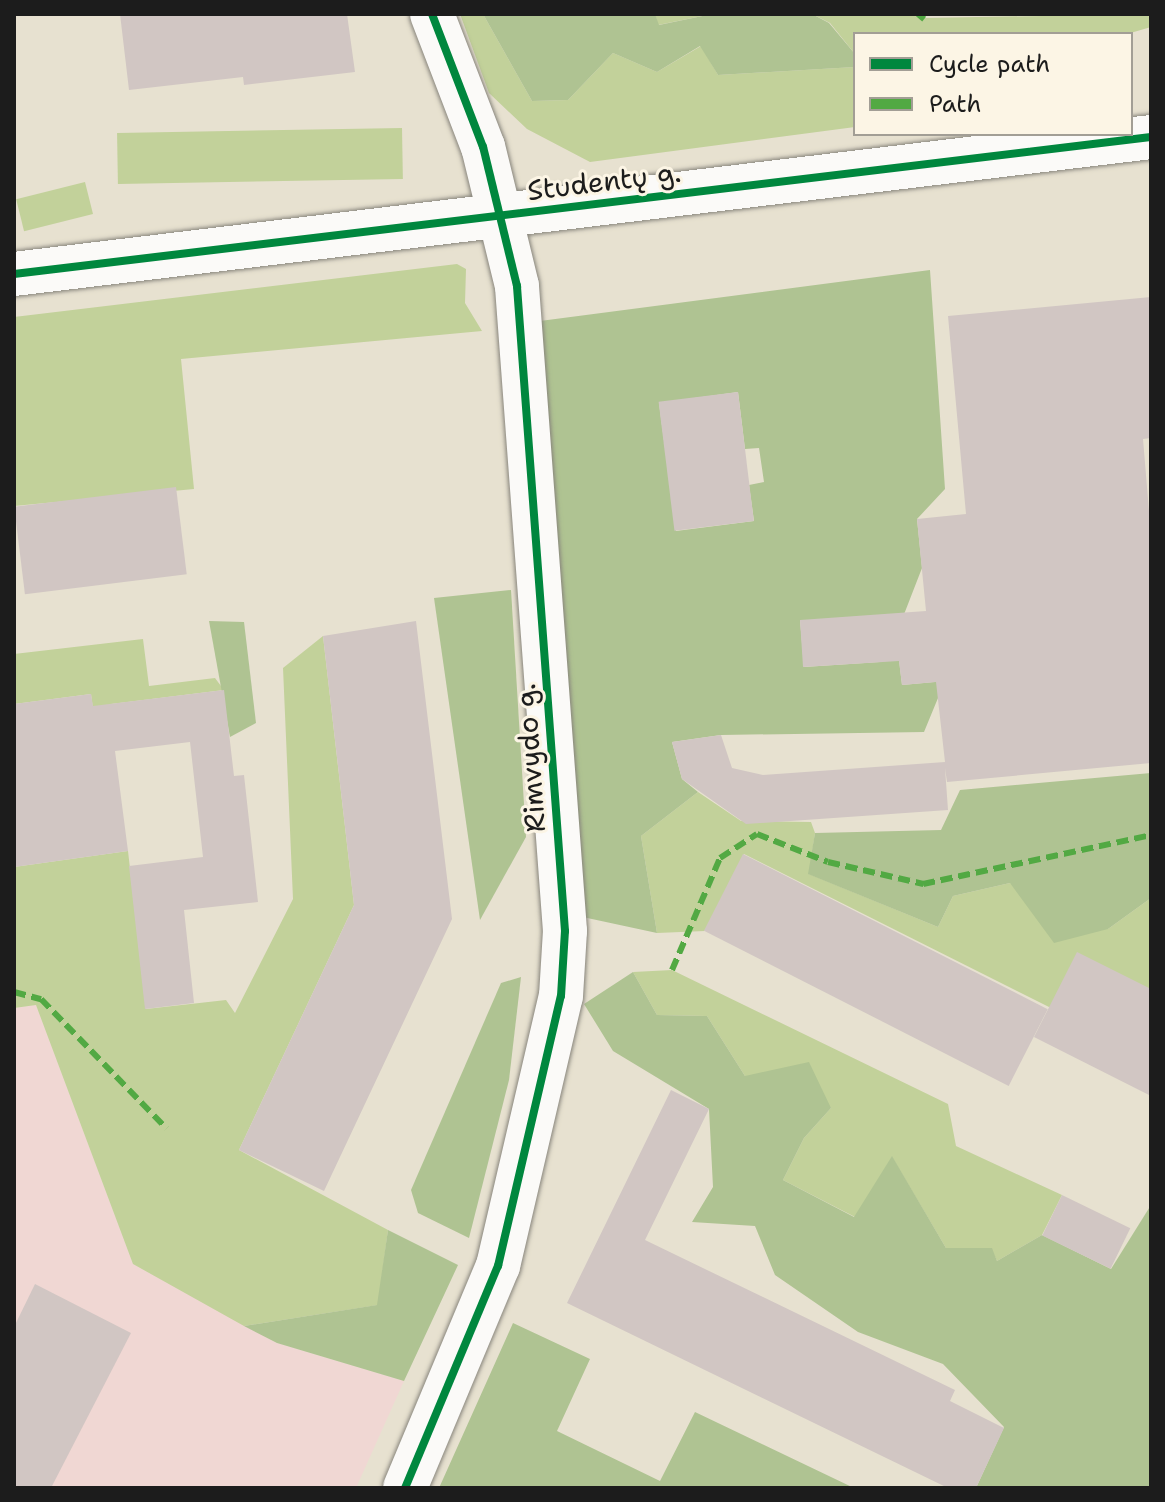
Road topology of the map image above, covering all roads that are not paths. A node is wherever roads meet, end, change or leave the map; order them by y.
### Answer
1 (432, 14) edge
2 (1151, 137) edge
3 (500, 215) junction
4 (14, 274) edge
5 (405, 1488) edge

1 - 3 street, Rimvydo g.
2 - 3 street, Studentų g.
3 - 4 street, Studentų g.
3 - 5 street, Rimvydo g.

